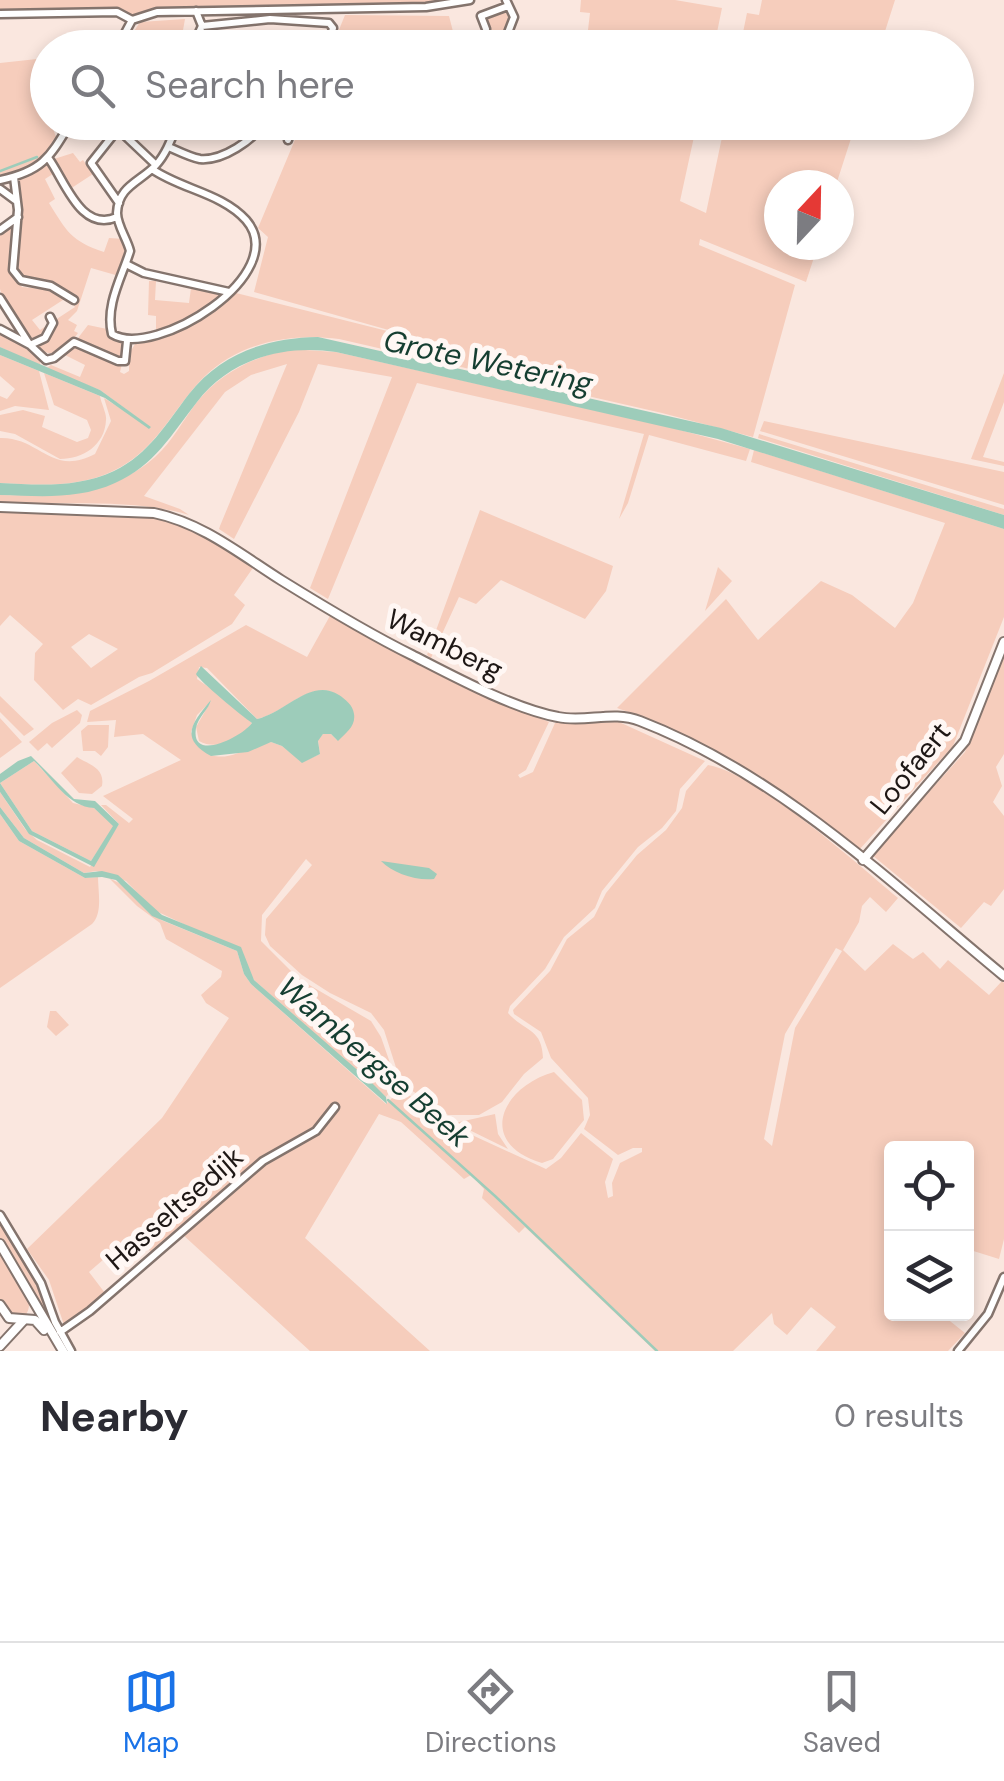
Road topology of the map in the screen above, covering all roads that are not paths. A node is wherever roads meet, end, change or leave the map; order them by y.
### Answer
1 (470, 0) edge
2 (507, 3) edge
3 (196, 11) junction
4 (0, 14) edge
5 (132, 20) junction
6 (202, 26) junction
7 (486, 29) dead end
8 (127, 30) edge
9 (200, 30) edge
10 (332, 30) edge
11 (509, 30) edge
12 (60, 140) edge
13 (110, 140) edge
14 (128, 140) edge
15 (171, 140) edge
16 (248, 140) edge
17 (168, 147) junction
18 (49, 159) junction
19 (154, 167) junction
20 (14, 177) junction
21 (0, 180) edge
22 (0, 189) edge
23 (15, 200) junction
24 (120, 204) junction
25 (18, 217) junction
26 (117, 217) junction
27 (0, 230) edge
28 (126, 264) junction
29 (229, 292) junction
30 (0, 298) edge
31 (74, 300) dead end
32 (50, 316) dead end
33 (0, 329) edge
34 (126, 340) junction
35 (30, 345) junction
36 (0, 507) edge
37 (1004, 642) edge
38 (861, 858) junction
39 (1004, 976) edge
40 (335, 1107) dead end
41 (0, 1215) edge
42 (0, 1244) edge
43 (1004, 1277) edge
44 (34, 1303) junction
45 (0, 1305) edge
46 (23, 1321) junction
47 (60, 1332) junction
48 (0, 1346) edge
49 (60, 1351) edge
50 (71, 1351) edge
51 (958, 1351) edge

1 - 3 street
2 - 7 street
2 - 11 street
3 - 5 street
3 - 6 street
4 - 5 street
5 - 8 street
6 - 9 street
6 - 10 street
12 - 18 street
13 - 24 street
14 - 19 street
15 - 17 street
16 - 17 street
17 - 19 street
18 - 20 street
18 - 26 street
19 - 24 street
19 - 29 street
20 - 21 street
20 - 23 street
22 - 23 street
23 - 25 street
24 - 26 street
25 - 27 street
25 - 31 street
26 - 28 street
28 - 29 street
28 - 34 street
29 - 34 street
30 - 35 street
32 - 35 street
33 - 35 street
34 - 35 street
36 - 38 street, Wamberg
37 - 38 street, Loofaert
38 - 39 street
40 - 47 street, Hasseltsedijk
41 - 47 street
42 - 44 street
43 - 51 street
44 - 46 street
44 - 49 street
45 - 46 street
46 - 48 street
46 - 49 street
47 - 50 street

